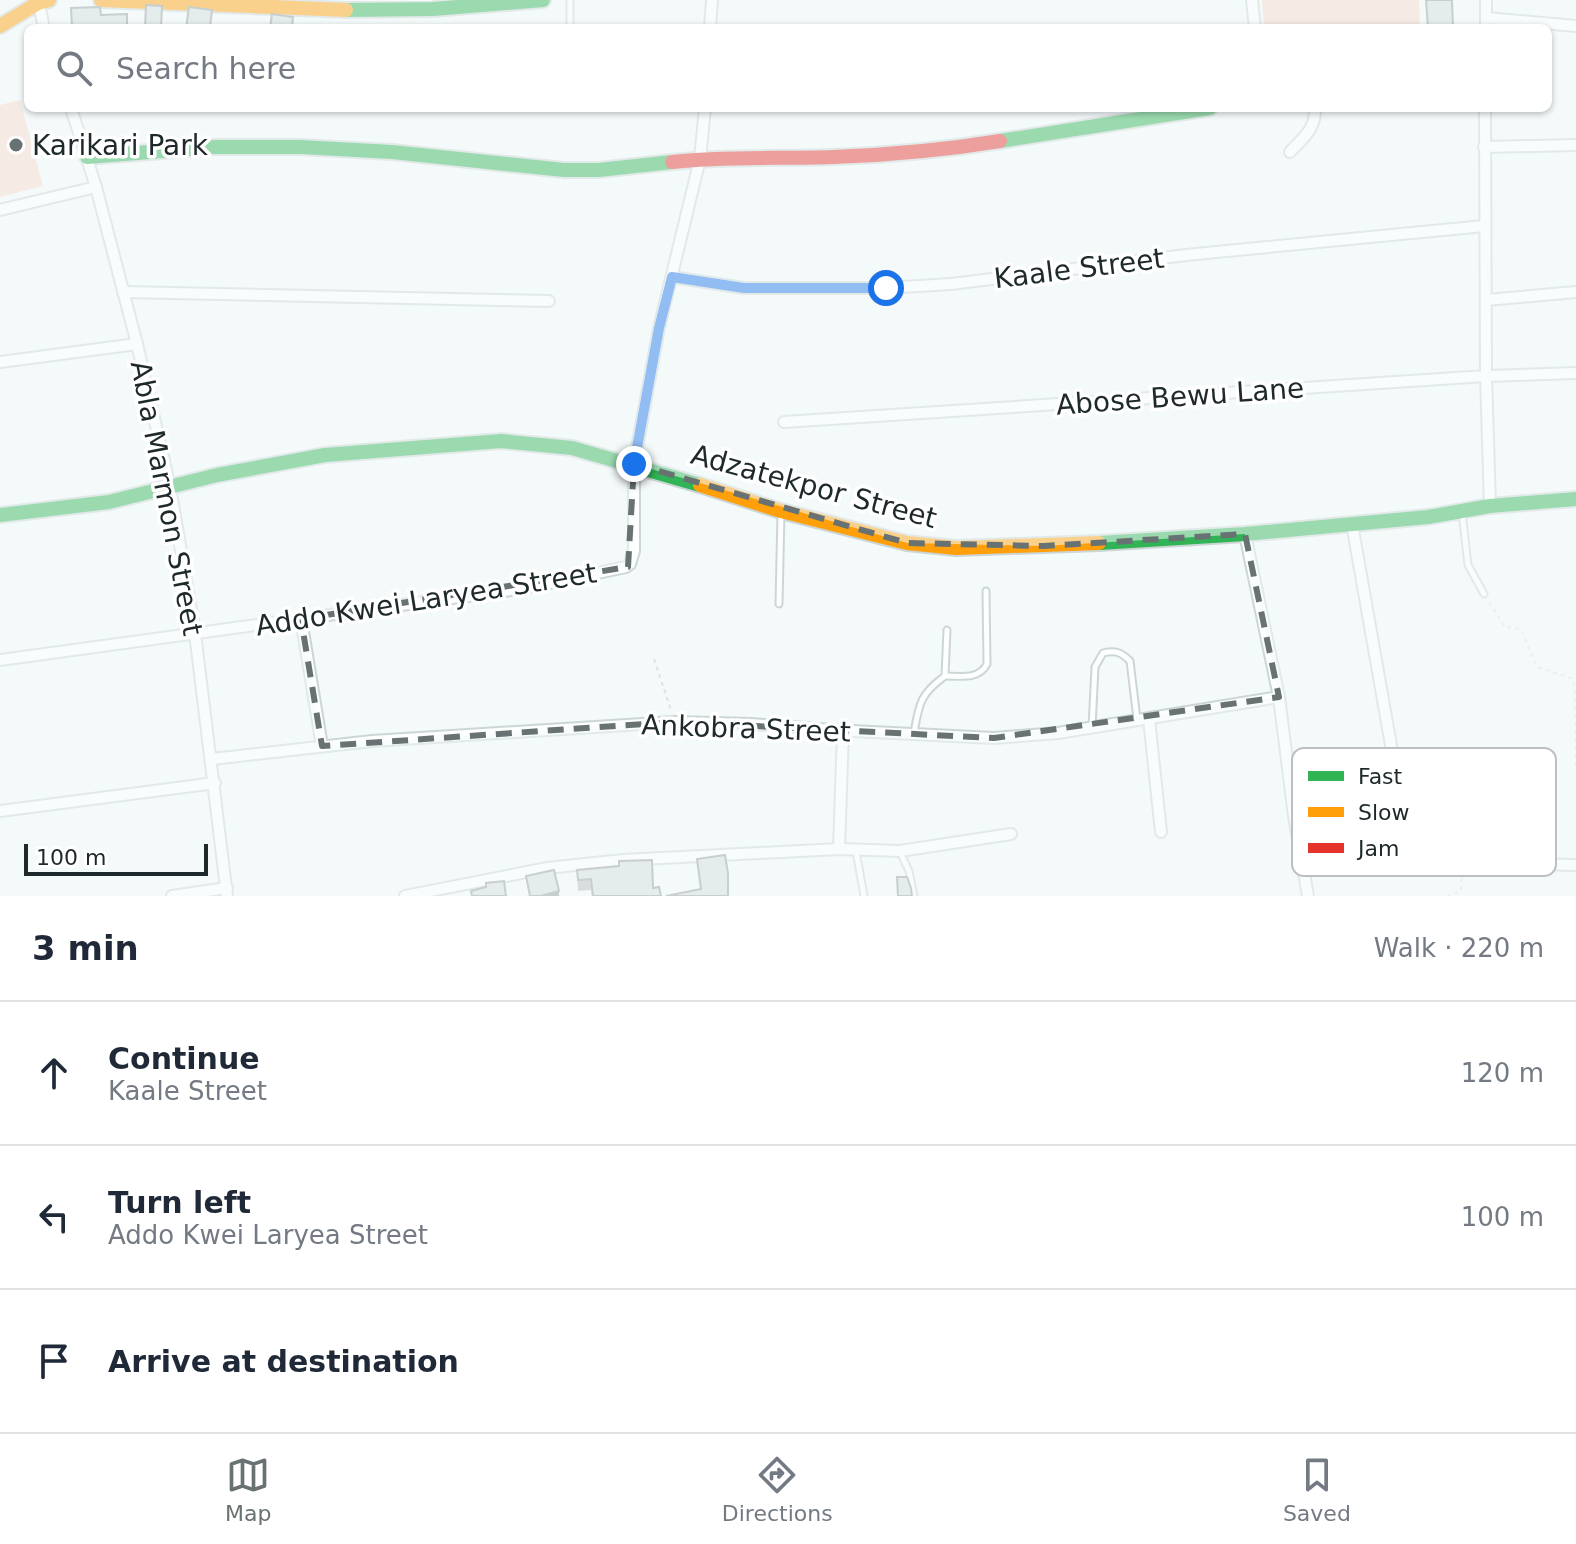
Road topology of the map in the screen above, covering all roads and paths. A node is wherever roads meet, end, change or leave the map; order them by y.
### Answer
1 (101, 0) edge
2 (543, 0) edge
3 (570, 0) edge
4 (712, 0) edge
5 (1252, 0) edge
6 (1486, 0) edge
7 (42, 1) edge
8 (239, 4) edge
9 (1486, 23) edge
10 (44, 24) edge
11 (570, 24) edge
12 (710, 24) edge
13 (1255, 24) edge
14 (1516, 24) edge
15 (1552, 25) edge
16 (0, 26) edge
17 (1576, 26) edge
18 (72, 112) edge
19 (705, 112) edge
20 (1185, 112) edge
21 (1315, 112) edge
22 (1485, 112) edge
23 (1576, 145) edge
24 (1484, 147) junction
25 (1290, 152) dead end
26 (87, 157) junction
27 (700, 159) junction
28 (96, 187) junction
29 (0, 210) edge
30 (1484, 226) junction
31 (672, 277) junction
32 (123, 292) junction
33 (1576, 292) edge
34 (1486, 300) junction
35 (549, 301) dead end
36 (137, 344) junction
37 (0, 362) edge
38 (1576, 373) edge
39 (1486, 376) junction
40 (784, 422) dead end
41 (634, 464) junction
42 (170, 487) junction
43 (1576, 499) edge
44 (1490, 506) junction
45 (781, 511) junction
46 (1462, 511) junction
47 (0, 515) edge
48 (1352, 524) junction
49 (1245, 534) junction
50 (986, 591) dead end
51 (1484, 594) joint
52 (779, 604) dead end
53 (301, 619) junction
54 (947, 630) dead end
55 (195, 633) junction
56 (654, 659) dead end
57 (0, 660) edge
58 (945, 676) junction
59 (1279, 697) junction
60 (1149, 719) junction
61 (1137, 721) junction
62 (674, 722) junction
63 (1092, 728) junction
64 (843, 731) junction
65 (913, 734) junction
66 (322, 746) junction
67 (1391, 748) edge
68 (212, 759) junction
69 (1576, 766) edge
70 (215, 783) junction
71 (1292, 800) edge
72 (0, 811) edge
73 (1161, 832) dead end
74 (1011, 834) dead end
75 (839, 849) junction
76 (856, 850) junction
77 (900, 851) junction
78 (1556, 865) edge
79 (1576, 865) edge
80 (1304, 876) edge
81 (1462, 876) edge
82 (227, 892) edge
83 (172, 896) edge
84 (405, 896) edge
85 (864, 896) edge
86 (914, 896) edge
87 (1308, 896) edge
88 (1448, 896) edge

1 - 8 street
2 - 8 street
3 - 11 lane
4 - 12 street
5 - 13 street
6 - 9 street
7 - 10 street
7 - 16 street
9 - 14 street
15 - 17 street
18 - 26 street, Abla Marmon Street
19 - 27 street, Addo Kwei Laryea Street
20 - 27 street
21 - 25 street
22 - 24 street
23 - 24 street
24 - 30 street
26 - 27 street
26 - 28 street, Abla Marmon Street
27 - 31 street, Addo Kwei Laryea Street
28 - 29 street
28 - 32 street, Abla Marmon Street
30 - 31 street, Kaale Street
30 - 34 street
31 - 41 street, Addo Kwei Laryea Street
32 - 35 street
32 - 36 street, Abla Marmon Street
33 - 34 street
34 - 39 street
36 - 37 street
36 - 42 street, Abla Marmon Street
38 - 39 street, Abose Bewu Lane
39 - 40 street, Abose Bewu Lane
39 - 44 street
41 - 42 street, Adzatekpor Street
41 - 45 street, Adzatekpor Street
41 - 53 street, Addo Kwei Laryea Street
42 - 47 street, Adzatekpor Street
42 - 55 street, Abla Marmon Street
43 - 44 street, Adzatekpor Street
44 - 46 street, Adzatekpor Street
45 - 49 street, Adzatekpor Street
45 - 52 lane
46 - 48 street, Adzatekpor Street
46 - 51 lane
48 - 49 street, Adzatekpor Street
48 - 67 street
49 - 59 street
50 - 58 lane
51 - 69 path
53 - 55 street, Addo Kwei Laryea Street
53 - 66 street
54 - 58 lane
55 - 57 street, Addo Kwei Laryea Street
55 - 68 street, Abla Marmon Street
56 - 62 path
58 - 65 lane
59 - 60 street, Ankobra Street
59 - 71 street
60 - 61 street, Ankobra Street
60 - 73 street
61 - 63 street, Ankobra Street
61 - 63 lane
62 - 64 street, Ankobra Street
62 - 66 street, Ankobra Street
63 - 65 street, Ankobra Street
64 - 65 street, Ankobra Street
64 - 75 street
66 - 68 street, Ankobra Street
68 - 70 street, Abla Marmon Street
70 - 72 street
70 - 82 street, Abla Marmon Street
74 - 77 street
75 - 76 street
75 - 84 street
76 - 77 street
76 - 85 lane
77 - 86 lane
78 - 79 street
80 - 87 street
81 - 88 path
82 - 83 street

